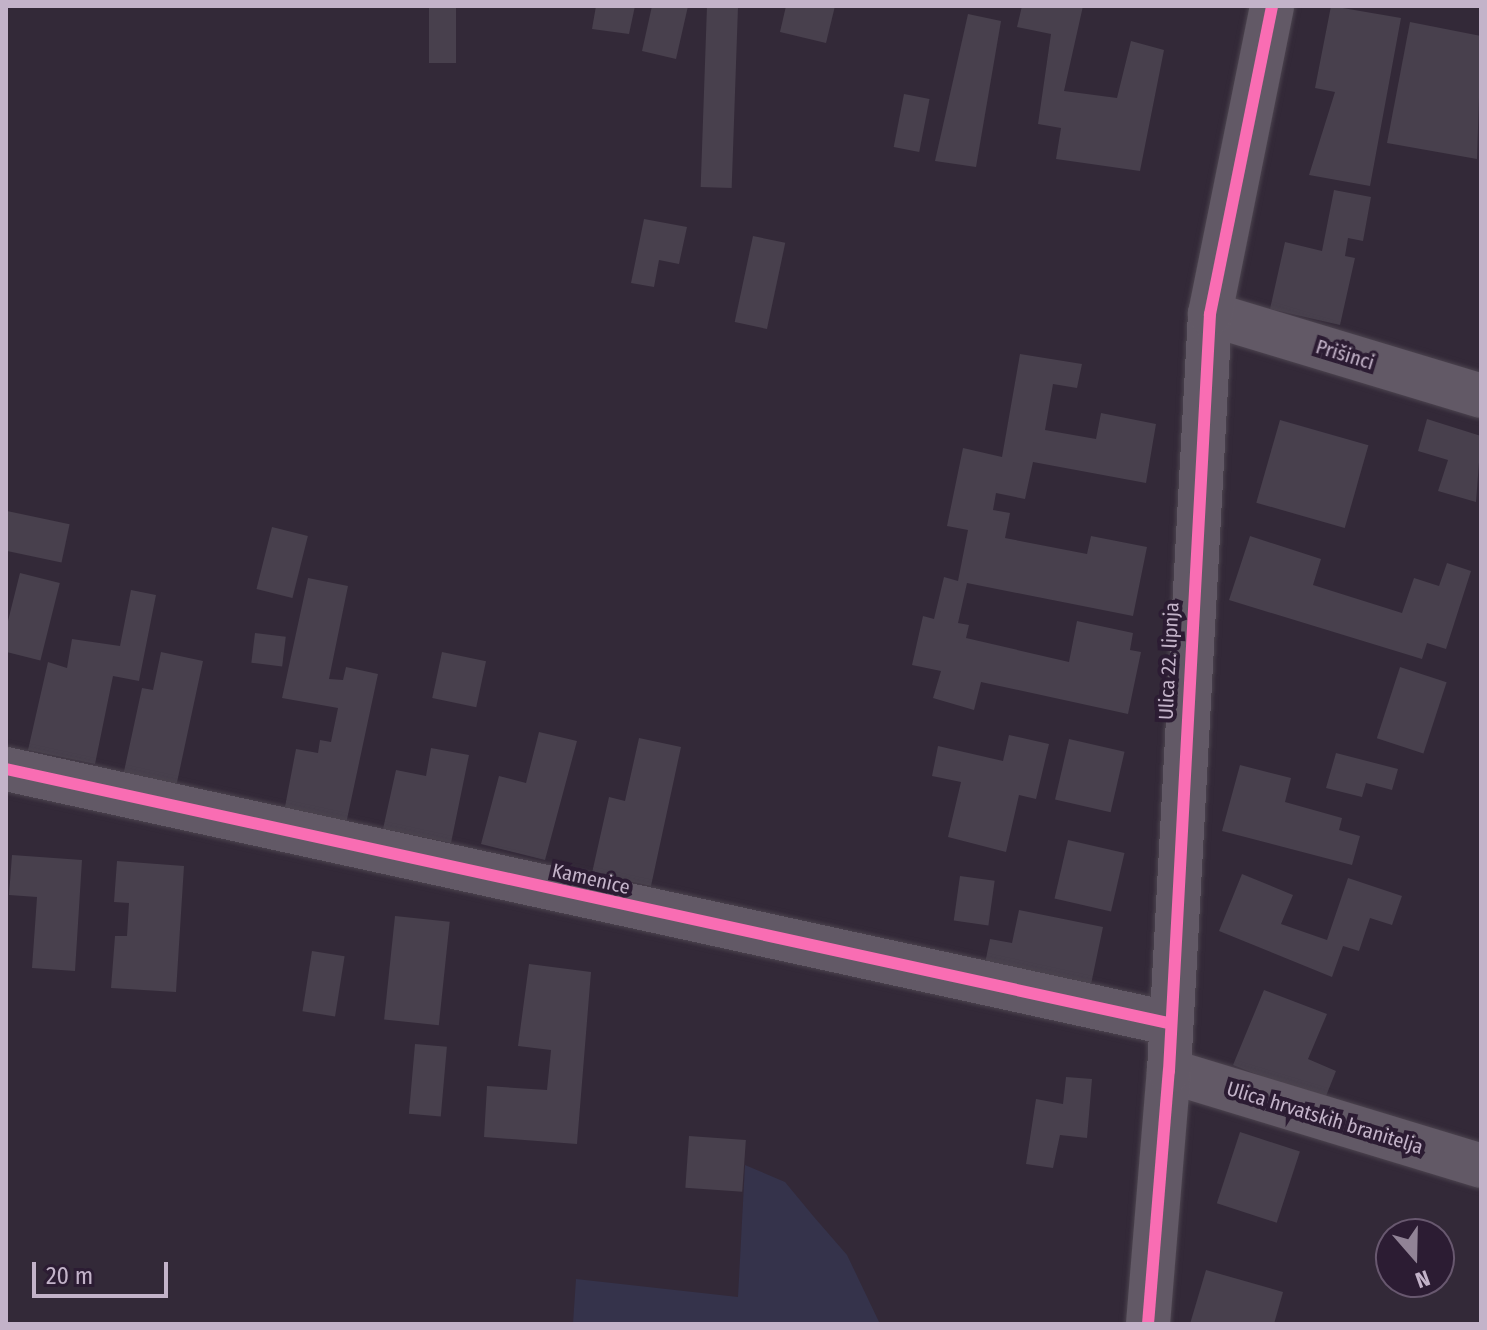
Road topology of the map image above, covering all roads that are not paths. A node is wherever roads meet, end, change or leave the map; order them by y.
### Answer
1 (1272, 6) edge
2 (1210, 314) junction
3 (1481, 396) edge
4 (6, 769) edge
5 (1168, 1023) junction
6 (1169, 1071) junction
7 (1481, 1166) edge
8 (1148, 1324) edge

1 - 2 street, Ulica 22. lipnja
2 - 3 street, Prišinci
2 - 5 street, Ulica 22. lipnja
4 - 5 street, Kamenice
5 - 6 street, Ulica 22. lipnja
6 - 7 street, Ulica hrvatskih branitelja
6 - 8 street, Ulica 22. lipnja

